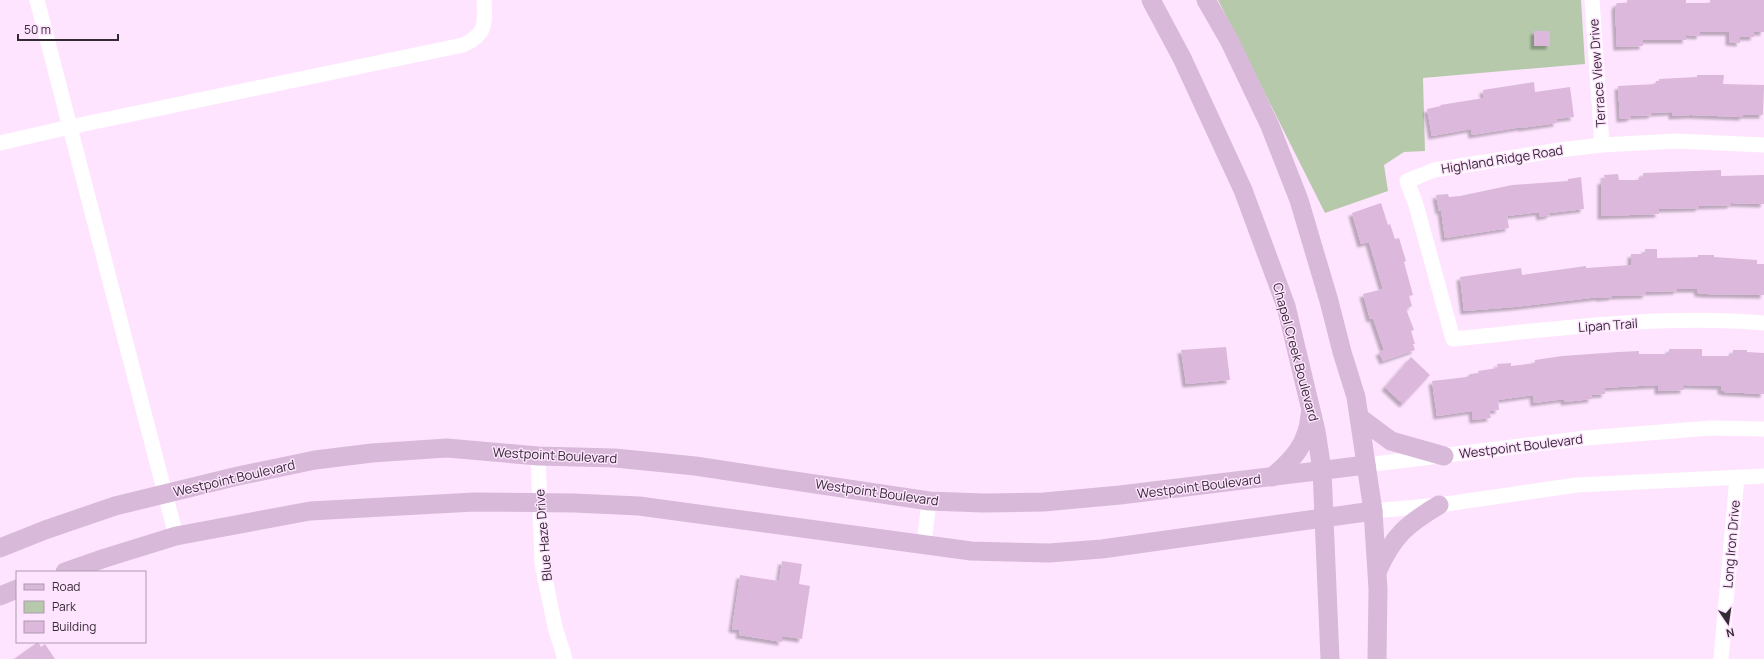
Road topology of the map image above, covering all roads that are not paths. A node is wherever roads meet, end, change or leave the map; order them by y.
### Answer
1 (37, 0) edge
2 (484, 0) edge
3 (1151, 0) edge
4 (1206, 0) edge
5 (1592, 0) edge
6 (70, 127) junction
7 (0, 143) edge
8 (1602, 145) junction
9 (1764, 145) edge
10 (1764, 322) edge
11 (1453, 339) joint
12 (1311, 410) junction
13 (1360, 418) junction
14 (1764, 429) edge
15 (538, 456) junction
16 (1444, 456) junction
17 (1366, 465) junction
18 (1322, 470) junction
19 (1764, 476) edge
20 (1272, 477) junction
21 (1737, 477) junction
22 (166, 494) junction
23 (929, 501) junction
24 (540, 503) junction
25 (1439, 505) junction
26 (1373, 510) junction
27 (1324, 517) junction
28 (176, 536) junction
29 (924, 544) junction
30 (0, 548) edge
31 (67, 571) edge
32 (1377, 571) junction
33 (16, 589) edge
34 (0, 596) edge
35 (565, 659) edge
36 (1330, 659) edge
37 (1377, 659) edge
38 (1721, 659) edge

1 - 6 street
2 - 6 street
3 - 12 main road, Chapel Creek Boulevard
4 - 13 main road
5 - 8 street, Terrace View Drive
6 - 7 street
6 - 22 street
8 - 9 street, Highland Ridge Road
8 - 11 street, Highland Ridge Road
10 - 11 street, Lipan Trail
12 - 18 main road, Chapel Creek Boulevard
12 - 20 main road
13 - 16 main road
13 - 17 main road
14 - 16 street, Westpoint Boulevard
15 - 22 main road, Westpoint Boulevard
15 - 23 main road, Westpoint Boulevard
15 - 24 street, Blue Haze Drive
16 - 17 street, Westpoint Boulevard
17 - 18 main road, Westpoint Boulevard
17 - 26 main road
18 - 20 main road, Westpoint Boulevard
18 - 27 main road, Chapel Creek Boulevard
19 - 21 street
20 - 23 main road, Westpoint Boulevard
21 - 25 street
21 - 38 street, Long Iron Drive
22 - 28 street
22 - 30 main road, Westpoint Boulevard
23 - 29 street
24 - 28 main road
24 - 29 main road
24 - 35 street, Blue Haze Drive
25 - 26 street
25 - 32 main road
26 - 27 main road
26 - 32 main road
27 - 29 main road
27 - 36 main road, Chapel Creek Boulevard
28 - 31 main road
32 - 37 main road
33 - 34 main road

